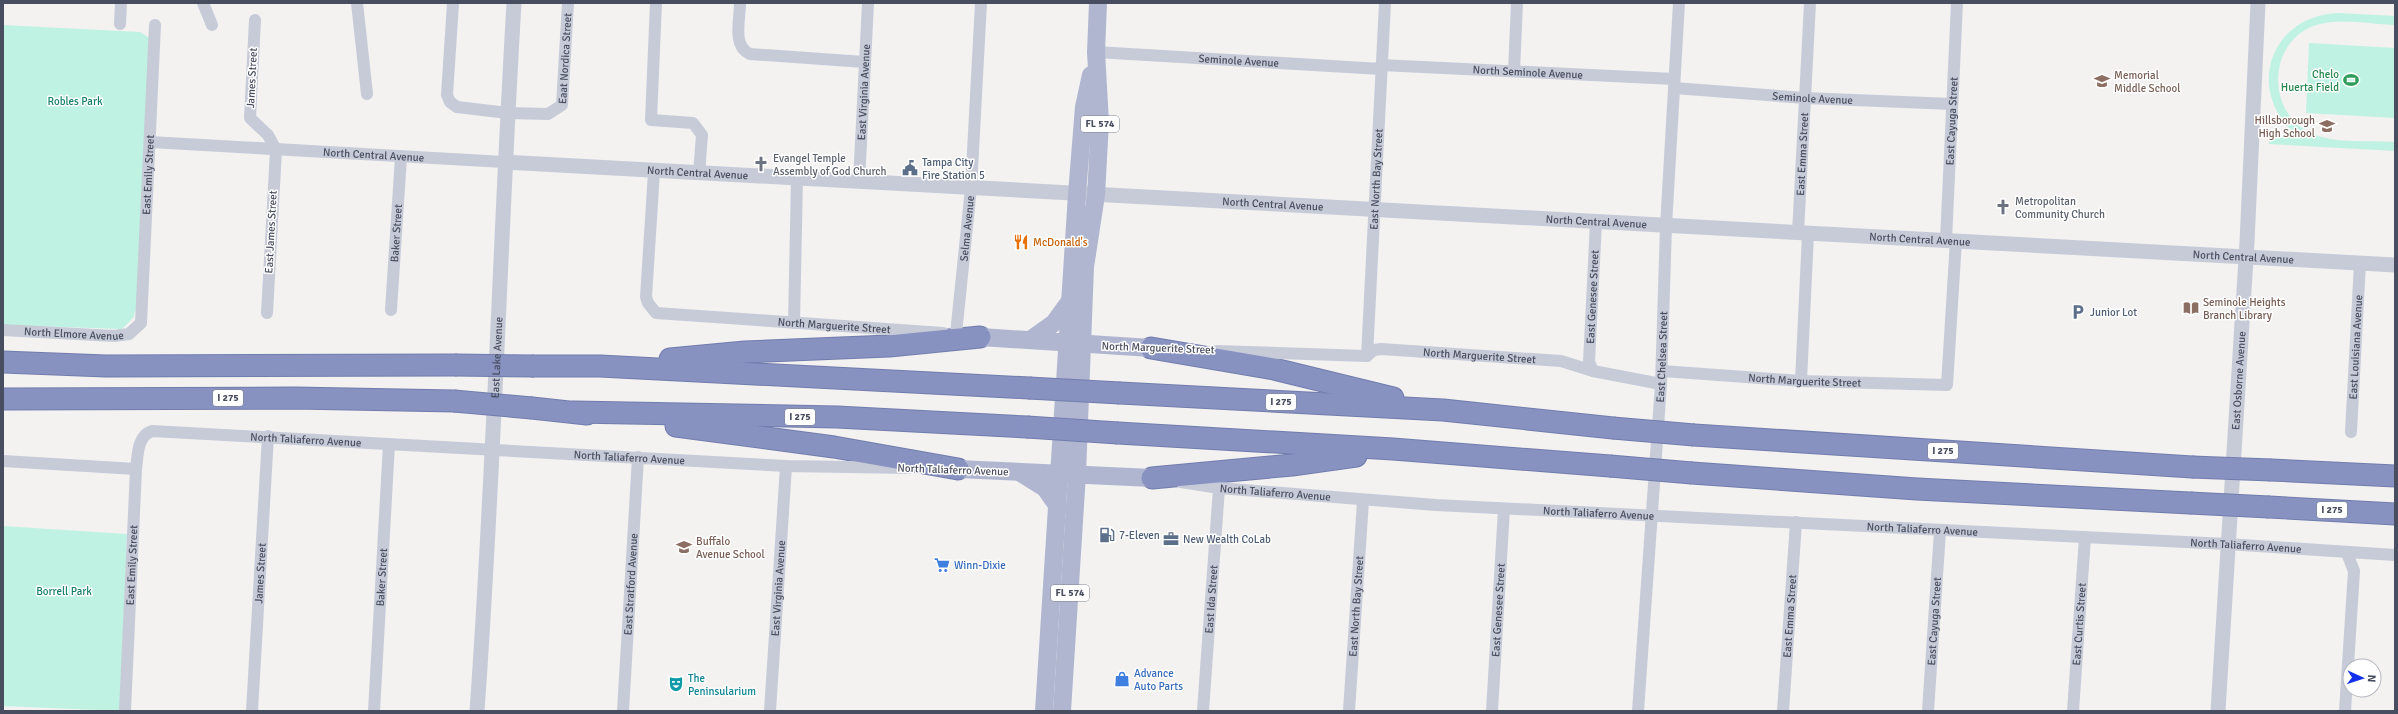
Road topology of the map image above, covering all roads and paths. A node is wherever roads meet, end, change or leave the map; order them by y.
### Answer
1 (121, 3) edge
2 (203, 3) edge
3 (357, 3) edge
4 (453, 3) edge
5 (514, 3) edge
6 (568, 3) edge
7 (656, 3) edge
8 (740, 3) edge
9 (868, 3) edge
10 (981, 3) edge
11 (1098, 3) edge
12 (1385, 3) edge
13 (1517, 3) edge
14 (1679, 3) edge
15 (1810, 3) edge
16 (1957, 3) edge
17 (2258, 3) edge
18 (255, 20) dead end
19 (120, 24) dead end
20 (156, 25) dead end
21 (212, 25) dead end
22 (1096, 52) junction
23 (864, 62) junction
24 (1381, 67) junction
25 (1514, 71) junction
26 (1674, 84) junction
27 (367, 94) dead end
28 (1805, 98) junction
29 (1952, 104) junction
30 (508, 113) junction
31 (150, 142) junction
32 (276, 150) junction
33 (401, 157) junction
34 (504, 162) junction
35 (654, 172) junction
36 (699, 174) junction
37 (797, 179) junction
38 (859, 182) junction
39 (971, 188) junction
40 (1077, 194) junction
41 (1096, 195) junction
42 (1374, 210) junction
43 (1596, 222) junction
44 (1666, 226) junction
45 (1803, 234) junction
46 (1951, 240) junction
47 (2246, 257) junction
48 (2360, 263) junction
49 (2395, 265) edge
50 (1070, 300) junction
51 (391, 310) dead end
52 (267, 313) dead end
53 (141, 323) joint
54 (794, 323) junction
55 (3, 330) edge
56 (956, 334) junction
57 (980, 337) junction
58 (1030, 340) junction
59 (1074, 344) junction
60 (1590, 347) junction
61 (1151, 348) junction
62 (3, 355) edge
63 (1366, 356) junction
64 (1561, 361) junction
65 (3, 362) edge
66 (106, 366) junction
67 (600, 366) junction
68 (1593, 371) junction
69 (1662, 371) junction
70 (1801, 381) junction
71 (1661, 384) junction
72 (1948, 384) joint
73 (6, 400) edge
74 (1442, 410) junction
75 (574, 412) junction
76 (157, 430) joint
77 (2350, 432) dead end
78 (268, 436) junction
79 (389, 444) junction
80 (1393, 449) junction
81 (494, 450) junction
82 (638, 457) junction
83 (3, 461) edge
84 (786, 466) junction
85 (136, 469) junction
86 (958, 469) junction
87 (1020, 472) junction
88 (1069, 474) junction
89 (2395, 476) edge
90 (1152, 478) junction
91 (1219, 488) junction
92 (1363, 500) junction
93 (1059, 508) junction
94 (1504, 509) junction
95 (2395, 514) edge
96 (1651, 516) junction
97 (1796, 522) junction
98 (1940, 531) junction
99 (2085, 537) junction
100 (2227, 544) junction
101 (2347, 552) junction
102 (2395, 555) edge
103 (125, 711) edge
104 (252, 711) edge
105 (374, 711) edge
106 (477, 711) edge
107 (623, 711) edge
108 (770, 711) edge
109 (1044, 711) edge
110 (1062, 711) edge
111 (1203, 711) edge
112 (1349, 711) edge
113 (1492, 711) edge
114 (1638, 711) edge
115 (1784, 711) edge
116 (1928, 711) edge
117 (2074, 711) edge
118 (2218, 711) edge
119 (2345, 711) edge

1 - 19 street
2 - 21 street
3 - 27 street
4 - 30 street
5 - 30 street, East Lake Avenue
6 - 30 street, Eaat Nordica Street
7 - 36 street
8 - 23 street
9 - 23 street, East Virginia Avenue
10 - 39 street, Selma Avenue
11 - 22 main road, FL 574
12 - 24 street, East North Bay Street
13 - 25 street
14 - 26 street, East Chelsea Street
15 - 28 street, East Emma Street
16 - 29 street, East Cayuga Street
17 - 47 street, East Osborne Avenue
18 - 32 street, James Street
20 - 31 street, East Emily Street
22 - 24 street, Seminole Avenue
22 - 40 main road, FL 574
22 - 41 main road, FL 574
23 - 38 street, East Virginia Avenue
24 - 25 street, North Seminole Avenue
24 - 42 street, East North Bay Street
25 - 26 street, North Seminole Avenue
26 - 28 street, Seminole Avenue
26 - 44 street, East Chelsea Street
28 - 29 street, Seminole Avenue
28 - 45 street, East Emma Street
29 - 46 street, East Cayuga Street
30 - 34 street, East Lake Avenue
31 - 32 street, North Central Avenue
31 - 53 street, East Emily Street
32 - 33 street, North Central Avenue
32 - 52 street, East James Street
33 - 34 street, North Central Avenue
33 - 51 street, Baker Street
34 - 35 street, North Central Avenue
34 - 81 street, East Lake Avenue
35 - 36 street, North Central Avenue
35 - 54 street, North Marguerite Street
36 - 37 street, North Central Avenue
37 - 38 street, North Central Avenue
37 - 54 street
38 - 39 street, North Central Avenue
39 - 40 street, North Central Avenue
39 - 56 street, Selma Avenue
40 - 41 street, North Central Avenue
40 - 50 main road, FL 574
41 - 42 street, North Central Avenue
41 - 59 main road, FL 574
42 - 43 street, North Central Avenue
42 - 63 street, East North Bay Street
43 - 44 street, North Central Avenue
43 - 60 street, East Genesee Street
44 - 45 street, North Central Avenue
44 - 69 street, East Chelsea Street
45 - 46 street, North Central Avenue
45 - 70 street, East Emma Street
46 - 47 street, North Central Avenue
46 - 72 street, East Cayuga Street
47 - 48 street, North Central Avenue
47 - 100 street, East Osborne Avenue
48 - 49 street, North Central Avenue
48 - 77 street, East Louisiana Avenue
50 - 58 main road
50 - 59 main road, FL 574
53 - 55 street, North Elmore Avenue
54 - 56 street, North Marguerite Street
56 - 57 street, North Marguerite Street
57 - 58 main road, North Marguerite Street
57 - 67 highway
58 - 59 main road, North Marguerite Street
59 - 61 main road, North Marguerite Street
59 - 88 main road, FL 574
60 - 64 street
60 - 68 street, East Genesee Street
61 - 63 street, North Marguerite Street
61 - 74 highway
62 - 66 highway
63 - 64 street, North Marguerite Street
64 - 68 street, North Marguerite Street
65 - 66 highway, I 275
66 - 67 highway, I 275, bridge
67 - 74 highway, I 275, bridge
68 - 71 street, North Marguerite Street
69 - 70 street, North Marguerite Street
69 - 71 street, East Chelsea Street
70 - 72 street, North Marguerite Street
71 - 96 street, East Chelsea Street
73 - 75 highway, I 275, bridge
74 - 89 highway, I 275, bridge
75 - 80 highway, I 275, bridge
75 - 86 highway
76 - 78 street, North Taliaferro Avenue
76 - 85 street, East Emily Street
78 - 79 street, North Taliaferro Avenue
78 - 104 street, James Street
79 - 81 street, North Taliaferro Avenue
79 - 105 street, Baker Street
80 - 90 highway
80 - 95 highway, I 275, bridge
81 - 82 street, North Taliaferro Avenue
81 - 106 street, East Lake Avenue
82 - 84 street, North Taliaferro Avenue
82 - 107 street, East Stratford Avenue
83 - 85 street
84 - 86 street, North Taliaferro Avenue
84 - 108 street, East Virginia Avenue
85 - 103 street, East Emily Street
86 - 87 main road, North Taliaferro Avenue
87 - 88 main road, North Taliaferro Avenue
87 - 93 main road
88 - 90 main road, North Taliaferro Avenue
88 - 93 main road, FL 574
88 - 110 main road, FL 574
90 - 91 street, North Taliaferro Avenue
91 - 92 street, North Taliaferro Avenue
91 - 111 street, East Ida Street
92 - 94 street, North Taliaferro Avenue
92 - 112 street, East North Bay Street
93 - 109 main road, FL 574
94 - 96 street, North Taliaferro Avenue
94 - 113 street, East Genesee Street
96 - 97 street, North Taliaferro Avenue
96 - 114 street, East Chelsea Street
97 - 98 street, North Taliaferro Avenue
97 - 115 street, East Emma Street
98 - 99 street, North Taliaferro Avenue
98 - 116 street, East Cayuga Street
99 - 100 street, North Taliaferro Avenue
99 - 117 street, East Curtis Street
100 - 101 street, North Taliaferro Avenue
100 - 118 street, East Osborne Avenue
101 - 102 street, North Taliaferro Avenue
101 - 119 street

